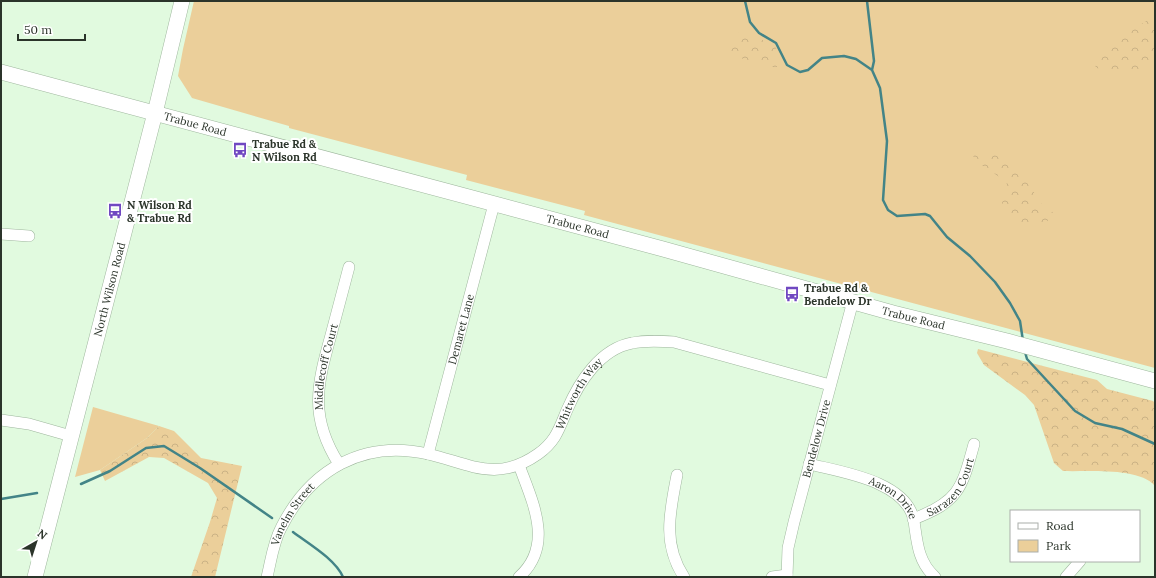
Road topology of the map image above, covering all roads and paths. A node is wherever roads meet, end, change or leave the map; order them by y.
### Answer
1 (182, 1) edge
2 (1, 72) edge
3 (155, 113) junction
4 (494, 204) junction
5 (1, 234) edge
6 (29, 236) dead end
7 (349, 267) dead end
8 (853, 301) junction
9 (1155, 381) edge
10 (830, 385) junction
11 (1, 420) edge
12 (71, 436) junction
13 (974, 444) dead end
14 (428, 454) junction
15 (339, 464) junction
16 (809, 464) junction
17 (519, 465) junction
18 (677, 475) dead end
19 (913, 519) junction
20 (1079, 562) edge
21 (787, 576) edge
22 (35, 577) edge
23 (266, 577) edge
24 (519, 577) edge
25 (684, 577) edge
26 (772, 577) edge
27 (935, 577) edge
28 (1066, 577) edge

1 - 3 main road, North Wilson Road
2 - 3 main road, Trabue Road
3 - 4 main road, Trabue Road
3 - 12 main road, North Wilson Road
4 - 8 main road, Trabue Road
4 - 14 street, Demaret Lane
5 - 6 street
7 - 15 street, Middlecoff Court
8 - 9 main road, Trabue Road
8 - 10 street, Bendelow Drive
10 - 16 street, Bendelow Drive
10 - 17 street, Whitworth Way
11 - 12 street
12 - 22 main road, North Wilson Road
13 - 19 street, Sarazen Court
14 - 15 street, Whitworth Way
14 - 17 street, Whitworth Way
15 - 23 street, Vanelm Street
16 - 19 street, Aaron Drive
16 - 21 street, Bendelow Drive
17 - 24 street
18 - 25 street
19 - 27 street, Aaron Drive
20 - 28 street
21 - 26 street

